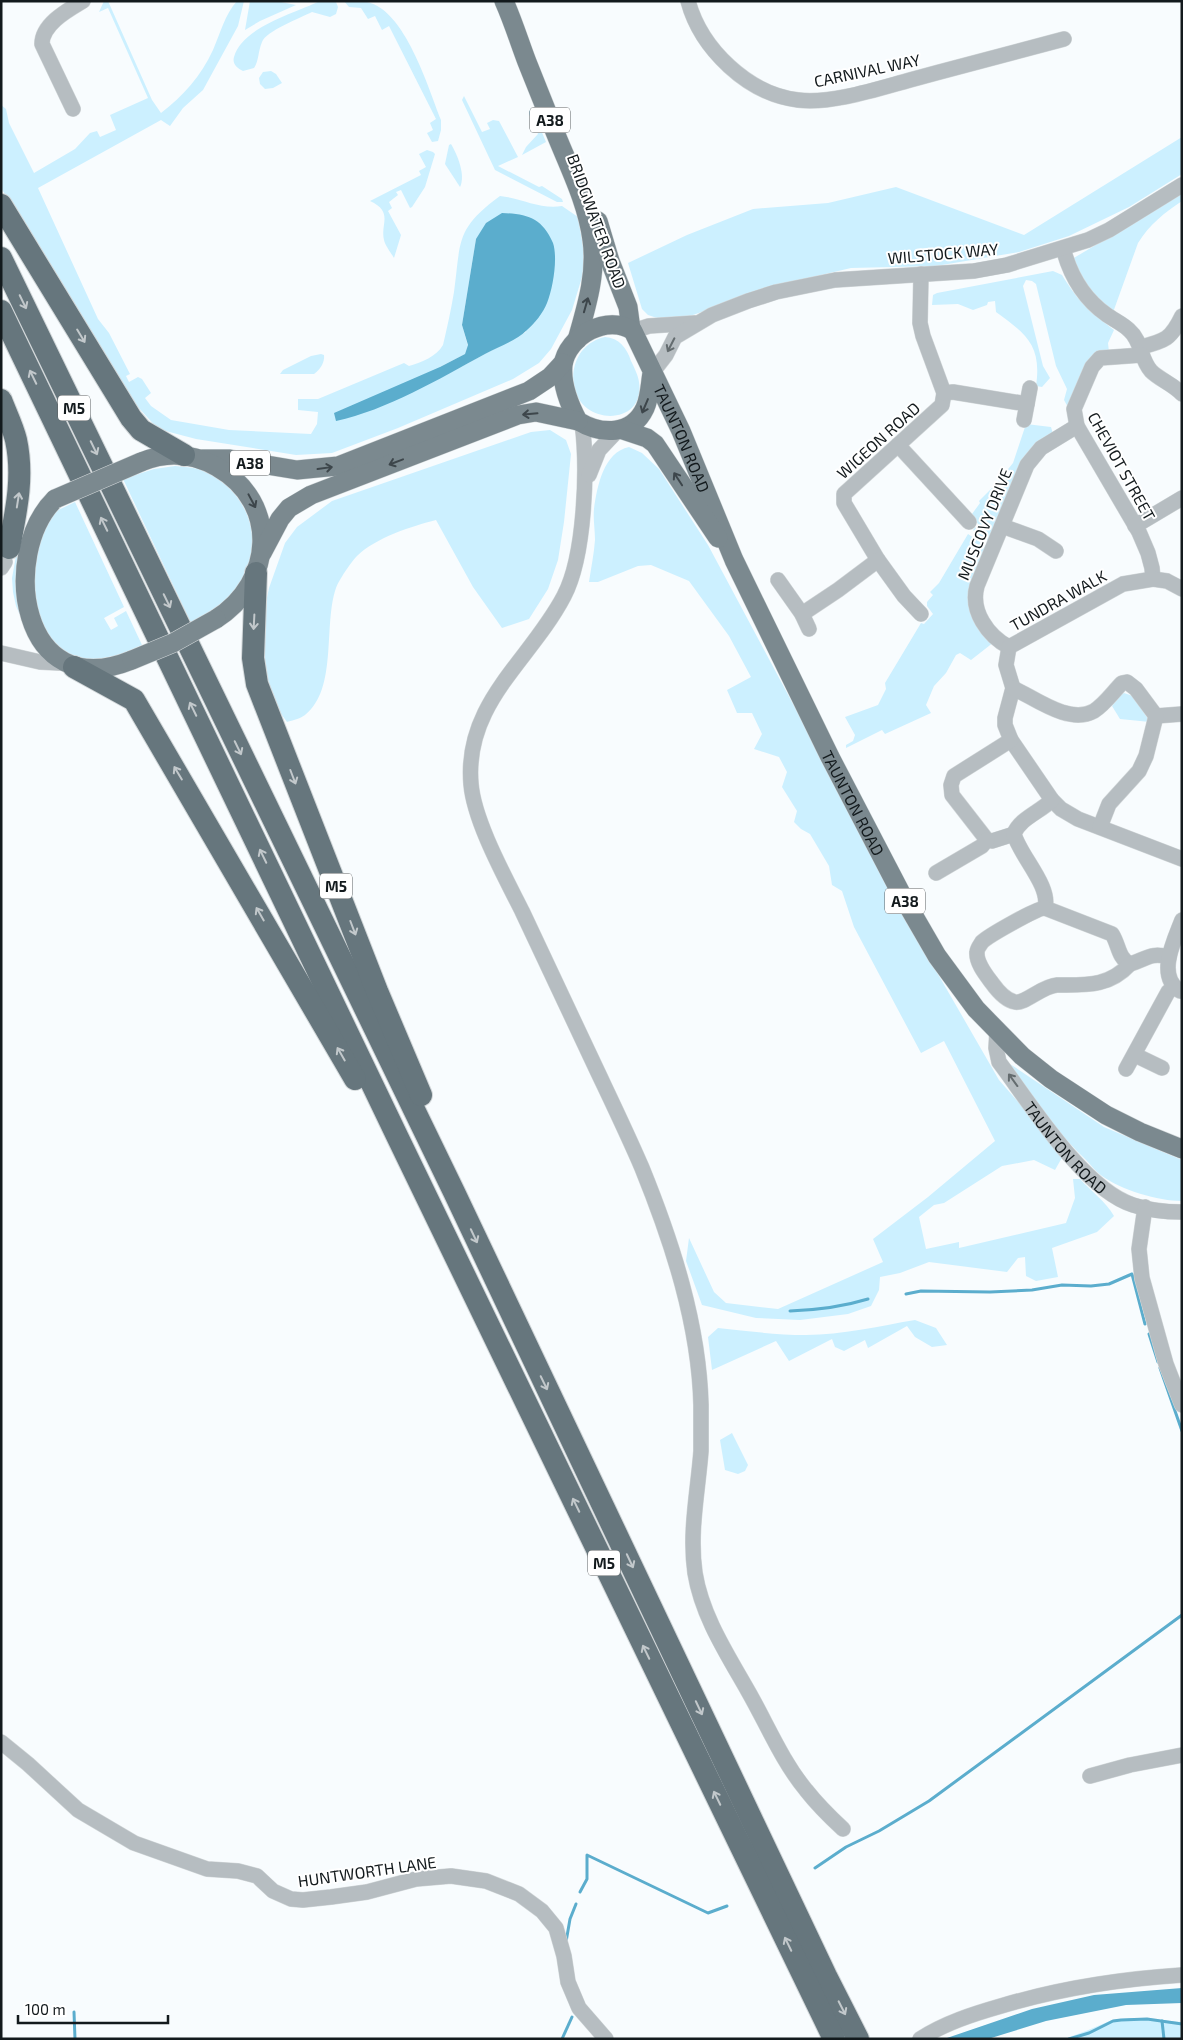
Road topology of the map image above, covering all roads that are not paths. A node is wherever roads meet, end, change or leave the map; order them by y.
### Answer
1 (83, 1) edge
2 (504, 1) edge
3 (518, 1) edge
4 (688, 1) edge
5 (1064, 39) dead end
6 (73, 109) dead end
7 (1182, 185) edge
8 (1, 205) edge
9 (1063, 248) junction
10 (1, 258) edge
11 (920, 274) junction
12 (1, 310) edge
13 (1182, 316) edge
14 (697, 323) junction
15 (632, 330) junction
16 (577, 340) junction
17 (1142, 351) junction
18 (563, 363) junction
19 (652, 373) junction
20 (1030, 388) dead end
21 (944, 393) junction
22 (1182, 394) edge
23 (1, 400) edge
24 (1027, 404) junction
25 (1024, 420) dead end
26 (580, 422) junction
27 (1076, 426) junction
28 (620, 430) junction
29 (898, 445) junction
30 (193, 457) junction
31 (585, 485) junction
32 (1182, 498) edge
33 (967, 513) dead end
34 (1002, 526) junction
35 (1135, 526) junction
36 (1056, 551) dead end
37 (5, 559) edge
38 (734, 560) junction
39 (878, 560) junction
40 (259, 563) junction
41 (1152, 578) junction
42 (778, 580) dead end
43 (4, 587) dead end
44 (1182, 589) edge
45 (802, 614) junction
46 (921, 614) dead end
47 (12, 618) dead end
48 (809, 629) dead end
49 (1009, 647) junction
50 (1, 653) edge
51 (67, 665) junction
52 (1013, 688) junction
53 (1182, 714) edge
54 (1156, 716) junction
55 (1011, 740) junction
56 (1052, 800) junction
57 (1100, 827) junction
58 (1014, 834) junction
59 (987, 840) junction
60 (1182, 859) edge
61 (936, 872) dead end
62 (1045, 908) junction
63 (1182, 920) edge
64 (1169, 957) junction
65 (1130, 964) junction
66 (1175, 986) edge
67 (997, 1031) junction
68 (1134, 1055) junction
69 (1162, 1068) dead end
70 (1126, 1069) dead end
71 (398, 1138) junction
72 (1182, 1149) edge
73 (454, 1192) junction
74 (1146, 1208) junction
75 (1182, 1212) edge
76 (1182, 1405) edge
77 (1, 1742) edge
78 (1182, 1755) edge
79 (1090, 1776) dead end
80 (843, 1829) dead end
81 (1182, 1975) edge
82 (818, 1982) junction
83 (606, 2039) edge
84 (834, 2039) edge
85 (858, 2039) edge
86 (920, 2039) edge

1 - 6 street
16 -> 2 main road, BRIDGWATER ROAD / A38
3 - 15 main road, BRIDGWATER ROAD / A38
4 - 5 street, CARNIVAL WAY
7 - 9 street, WILSTOCK WAY
8 -> 30 highway, M5
9 - 11 street, WILSTOCK WAY
9 - 17 street
10 -> 73 highway, M5
11 - 14 street, WILSTOCK WAY
11 - 21 street
71 -> 12 highway, M5
13 - 17 street
14 - 15 street, WILSTOCK WAY
14 -> 19 street, WILSTOCK WAY
15 - 16 main road, A38
15 - 19 main road, A38
16 - 18 main road, A38
17 - 22 street
17 - 27 street, CHEVIOT STREET
18 - 26 main road
30 -> 18 main road, A38
19 -> 28 main road
19 - 38 main road, TAUNTON ROAD / A38
20 - 24 street
21 - 24 street
21 - 29 street, WIGEON ROAD
37 -> 23 highway
24 - 25 street
26 - 28 main road, A38
26 - 31 street
26 -> 40 main road, A38
27 - 34 street, MUSCOVY DRIVE
27 - 35 street, CHEVIOT STREET
28 - 31 street
38 -> 28 main road, TAUNTON ROAD / A38
29 - 33 street
29 - 39 street, WIGEON ROAD
30 - 37 main road, bridge
30 -> 40 main road
31 - 80 street
32 - 35 street
34 - 36 street
34 - 49 street, MUSCOVY DRIVE
35 - 41 street, CHEVIOT STREET
37 - 43 main road
38 - 67 main road, TAUNTON ROAD / A38
39 - 45 street
39 - 46 street, WIGEON ROAD
40 - 51 main road, bridge
40 -> 73 highway, M5
41 - 44 street
41 - 49 street, TUNDRA WALK
42 - 45 street
45 - 48 street
47 - 51 main road
49 - 52 street
50 - 51 street
71 -> 51 highway, M5
52 - 54 street
52 - 55 street
53 - 54 street
54 - 57 street
55 - 56 street
55 - 59 street
56 - 57 street
56 - 58 street
57 - 60 street
58 - 59 street
58 - 62 street
59 - 61 street
62 - 65 street
62 - 65 street
63 - 64 street
64 - 65 street
64 - 66 street
66 - 68 street
67 - 72 main road, TAUNTON ROAD / A38
74 -> 67 street, TAUNTON ROAD
68 - 69 street
68 - 70 street
82 -> 71 highway, M5
73 -> 82 highway, M5
74 - 75 street, TAUNTON ROAD
74 - 76 street
77 - 83 street, HUNTWORTH LANE
78 - 79 street
81 - 86 street
82 - 84 highway, M5
82 -> 85 highway, M5

